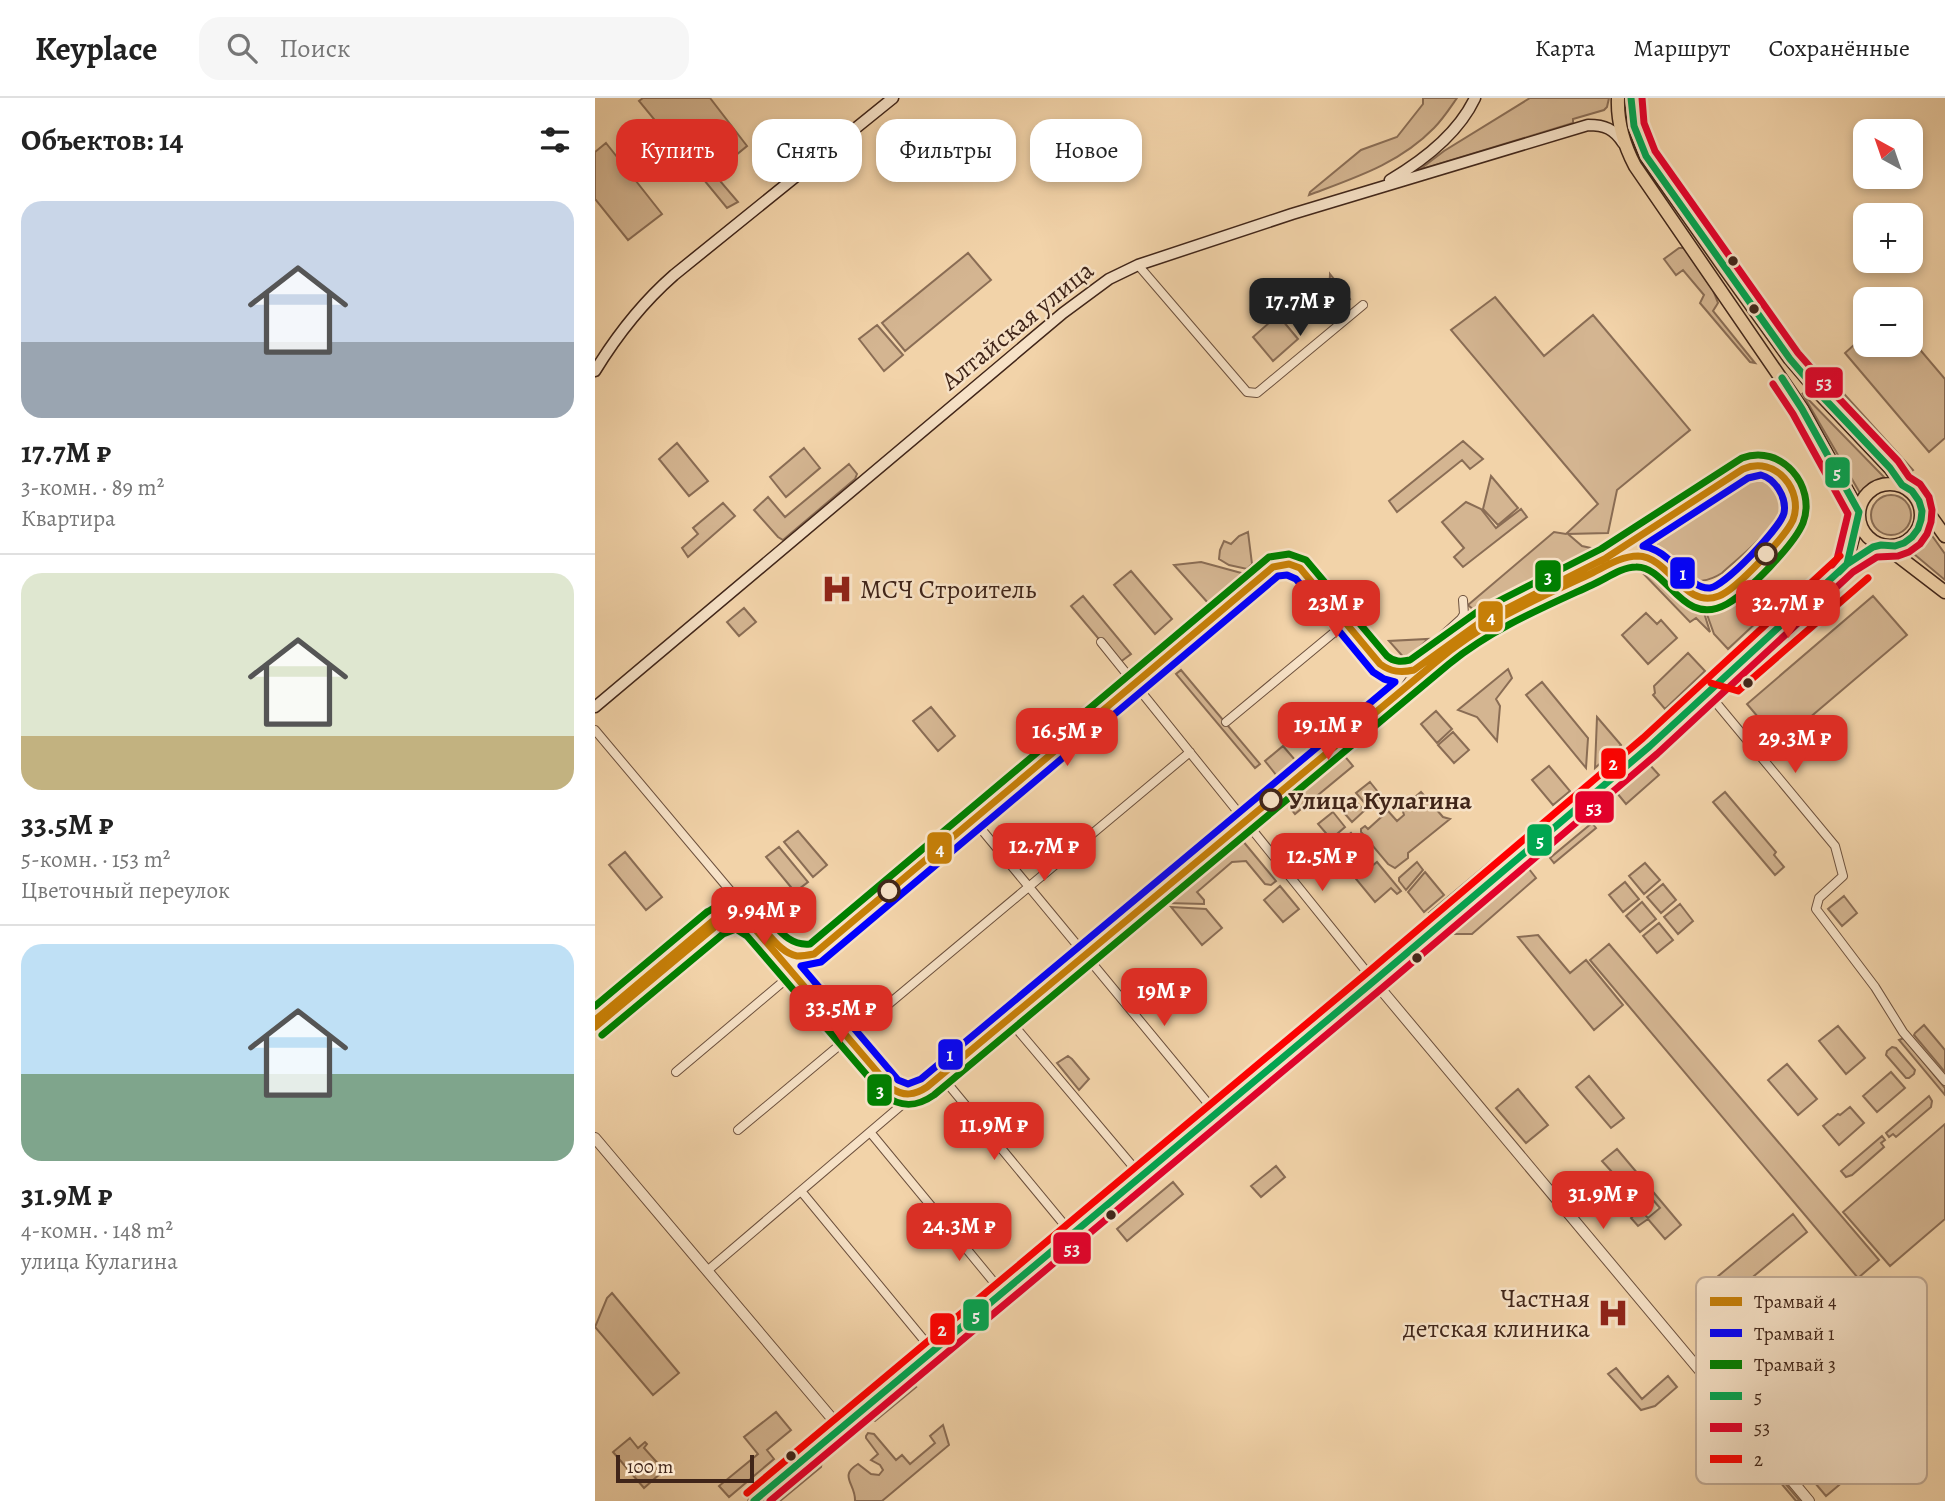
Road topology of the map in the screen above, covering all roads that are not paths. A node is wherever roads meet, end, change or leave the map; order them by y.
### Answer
1 (893, 98) edge
2 (1475, 98) edge
3 (1618, 98) edge
4 (1631, 98) edge
5 (1625, 148) junction
6 (1372, 190) junction
7 (1138, 265) junction
8 (1363, 305) dead end
9 (595, 371) edge
10 (1902, 485) junction
11 (1919, 501) junction
12 (1859, 515) junction
13 (1945, 536) edge
14 (1883, 545) junction
15 (1847, 564) junction
16 (1945, 592) edge
17 (1463, 600) dead end
18 (1343, 625) junction
19 (1101, 642) dead end
20 (1394, 687) junction
21 (1139, 689) junction
22 (1708, 693) junction
23 (595, 707) edge
24 (1226, 722) dead end
25 (595, 730) edge
26 (1190, 752) junction
27 (1242, 815) junction
28 (977, 824) junction
29 (1251, 826) junction
30 (1028, 887) junction
31 (1081, 951) junction
32 (1090, 961) junction
33 (798, 970) junction
34 (1374, 981) junction
35 (1005, 1015) junction
36 (851, 1035) junction
37 (676, 1072) dead end
38 (937, 1072) junction
39 (1945, 1081) edge
40 (905, 1090) junction
41 (1216, 1113) junction
42 (738, 1130) dead end
43 (870, 1132) junction
44 (595, 1138) edge
45 (1141, 1176) junction
46 (801, 1191) junction
47 (1072, 1234) junction
48 (707, 1271) junction
49 (1002, 1292) junction
50 (933, 1351) junction
51 (1696, 1366) edge
52 (840, 1428) junction
53 (1795, 1484) edge
54 (754, 1501) edge
55 (1809, 1501) edge

1 - 9 main road
2 - 6 main road
3 - 5 main road
4 - 10 main road
5 - 6 main road, Алтайская улица
5 - 12 main road
6 - 7 main road, Алтайская улица
7 - 8 street
7 - 23 main road, Алтайская улица
10 - 11 main road
10 - 12 main road
11 - 13 main road
11 - 14 main road
12 - 14 main road
12 - 15 main road
14 - 15 main road
14 - 16 main road
15 - 22 main road
17 - 20 street
18 - 20 street
18 - 21 street
18 - 24 street
19 - 21 street
20 - 27 street
21 - 26 street
21 - 28 street
22 - 34 main road
22 - 39 street
25 - 33 street
26 - 27 street
26 - 30 street
27 - 29 street
27 - 31 street
28 - 30 street
28 - 33 street
29 - 32 street
29 - 34 street
30 - 31 street
30 - 36 street
31 - 32 street
31 - 35 street
32 - 41 street
33 - 36 street
33 - 37 street
34 - 41 main road
34 - 51 street
35 - 38 street
35 - 45 street
36 - 40 street
36 - 42 street
38 - 40 street
38 - 47 street
40 - 43 street
41 - 45 main road
43 - 46 street
43 - 49 street
44 - 48 street
45 - 47 main road
46 - 48 street
46 - 50 street
47 - 49 main road
48 - 52 street
49 - 50 main road
50 - 52 main road
52 - 54 main road
53 - 55 street

